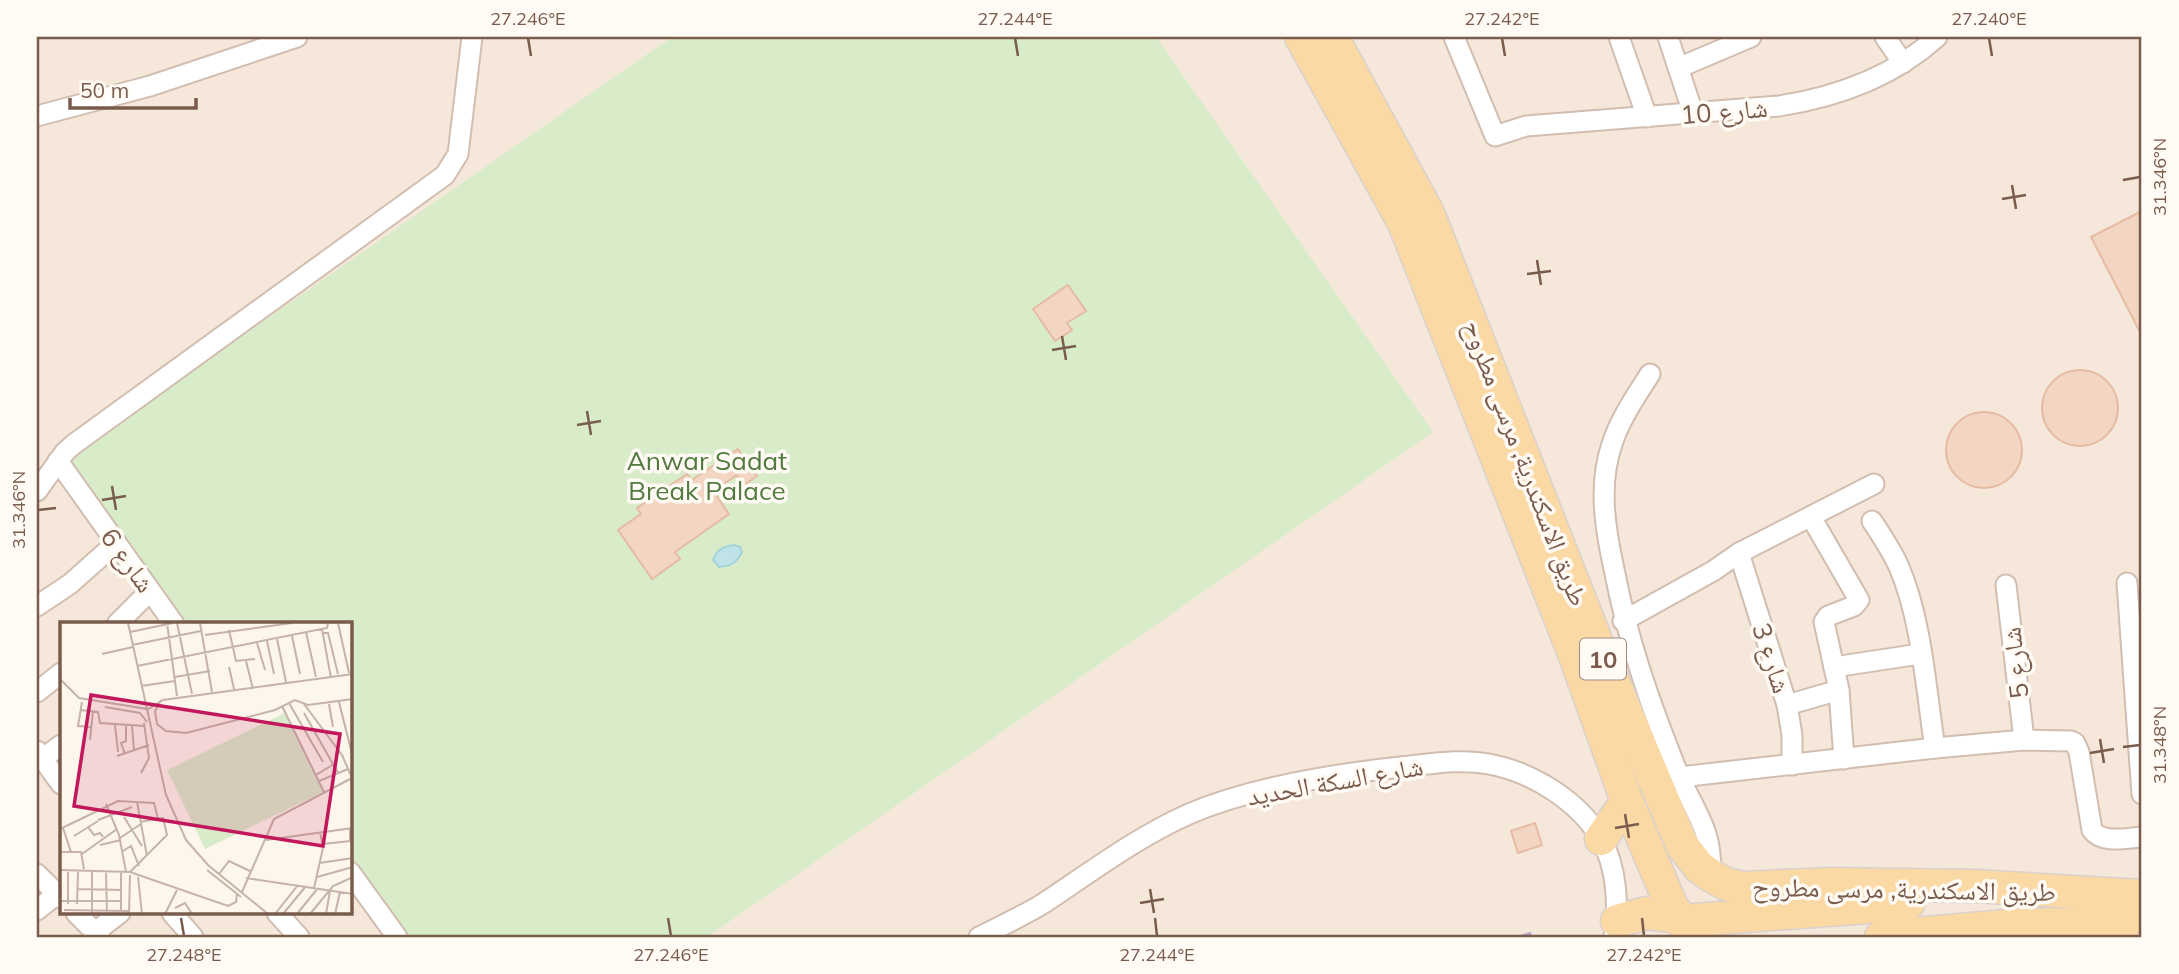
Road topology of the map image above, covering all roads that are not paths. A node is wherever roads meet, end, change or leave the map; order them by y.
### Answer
1 (297, 37) edge
2 (472, 37) edge
3 (1301, 37) edge
4 (1332, 37) edge
5 (1454, 37) edge
6 (1619, 37) edge
7 (1668, 37) edge
8 (1751, 37) edge
9 (1885, 37) edge
10 (1937, 37) edge
11 (1903, 63) junction
12 (1678, 68) junction
13 (38, 113) edge
14 (1693, 113) junction
15 (1647, 117) junction
16 (1650, 374) dead end
17 (58, 461) junction
18 (1874, 484) dead end
19 (37, 491) edge
20 (1811, 517) junction
21 (1872, 521) dead end
22 (116, 543) junction
23 (1739, 554) junction
24 (2127, 583) dead end
25 (2006, 586) dead end
26 (150, 591) junction
27 (37, 606) edge
28 (1623, 621) junction
29 (119, 622) edge
30 (173, 622) edge
31 (1920, 654) junction
32 (1834, 667) junction
33 (60, 674) edge
34 (1839, 690) junction
35 (37, 692) edge
36 (2139, 696) edge
37 (1787, 705) junction
38 (2024, 740) junction
39 (60, 745) edge
40 (1935, 748) junction
41 (40, 755) edge
42 (1844, 759) junction
43 (2141, 760) edge
44 (1792, 765) junction
45 (1680, 777) junction
46 (60, 783) edge
47 (2142, 794) edge
48 (1627, 801) junction
49 (2142, 837) edge
50 (1601, 839) junction
51 (37, 874) edge
52 (352, 875) edge
53 (1710, 875) junction
54 (1974, 886) junction
55 (59, 896) edge
56 (2142, 896) edge
57 (37, 910) edge
58 (77, 914) edge
59 (119, 914) edge
60 (173, 914) edge
61 (278, 914) edge
62 (2142, 923) edge
63 (1682, 928) edge
64 (1616, 929) edge
65 (98, 935) edge
66 (193, 937) edge
67 (299, 937) edge
68 (397, 937) edge
69 (979, 937) edge
70 (1881, 937) edge

1 - 13 street
2 - 17 street
3 - 48 main road, طريق الاسكندرية, مرسى مطروح / 10
4 - 53 main road, طريق الاسكندرية, مرسى مطروح / 10
5 - 15 street, شارع 10
6 - 15 street
7 - 12 street
8 - 12 street
9 - 11 street
10 - 11 street, شارع 10
11 - 14 street, شارع 10
12 - 14 street
14 - 15 street, شارع 10
16 - 28 street
17 - 19 street
17 - 22 street, شارع 6
18 - 20 street
20 - 23 street
20 - 32 street
21 - 31 street
22 - 26 street, شارع 6
22 - 27 street
23 - 28 street
23 - 37 street, شارع 3
24 - 36 street
25 - 38 street, شارع 5
26 - 29 street
26 - 30 street, شارع 6
28 - 45 street
31 - 32 street
31 - 40 street
32 - 34 street
33 - 35 street
34 - 37 street
34 - 42 street
36 - 43 street
37 - 44 street, شارع 3
38 - 40 street
38 - 49 street
39 - 41 street
40 - 42 street
41 - 46 street
42 - 44 street
43 - 47 street
44 - 45 street
45 - 53 street
48 - 50 main road
48 - 63 main road, طريق الاسكندرية, مرسى مطروح / 10
50 - 64 street, شارع السكة الحديد
50 - 69 street, شارع السكة الحديد
51 - 55 street
52 - 68 street
53 - 54 main road, طريق الاسكندرية, مرسى مطروح / 10
54 - 56 main road, طريق الاسكندرية, مرسى مطروح / 10
54 - 63 main road
55 - 57 street
58 - 65 street
59 - 65 street
60 - 66 street
61 - 67 street
62 - 70 main road, طريق الاسكندرية, مرسى مطروح
63 - 64 main road

